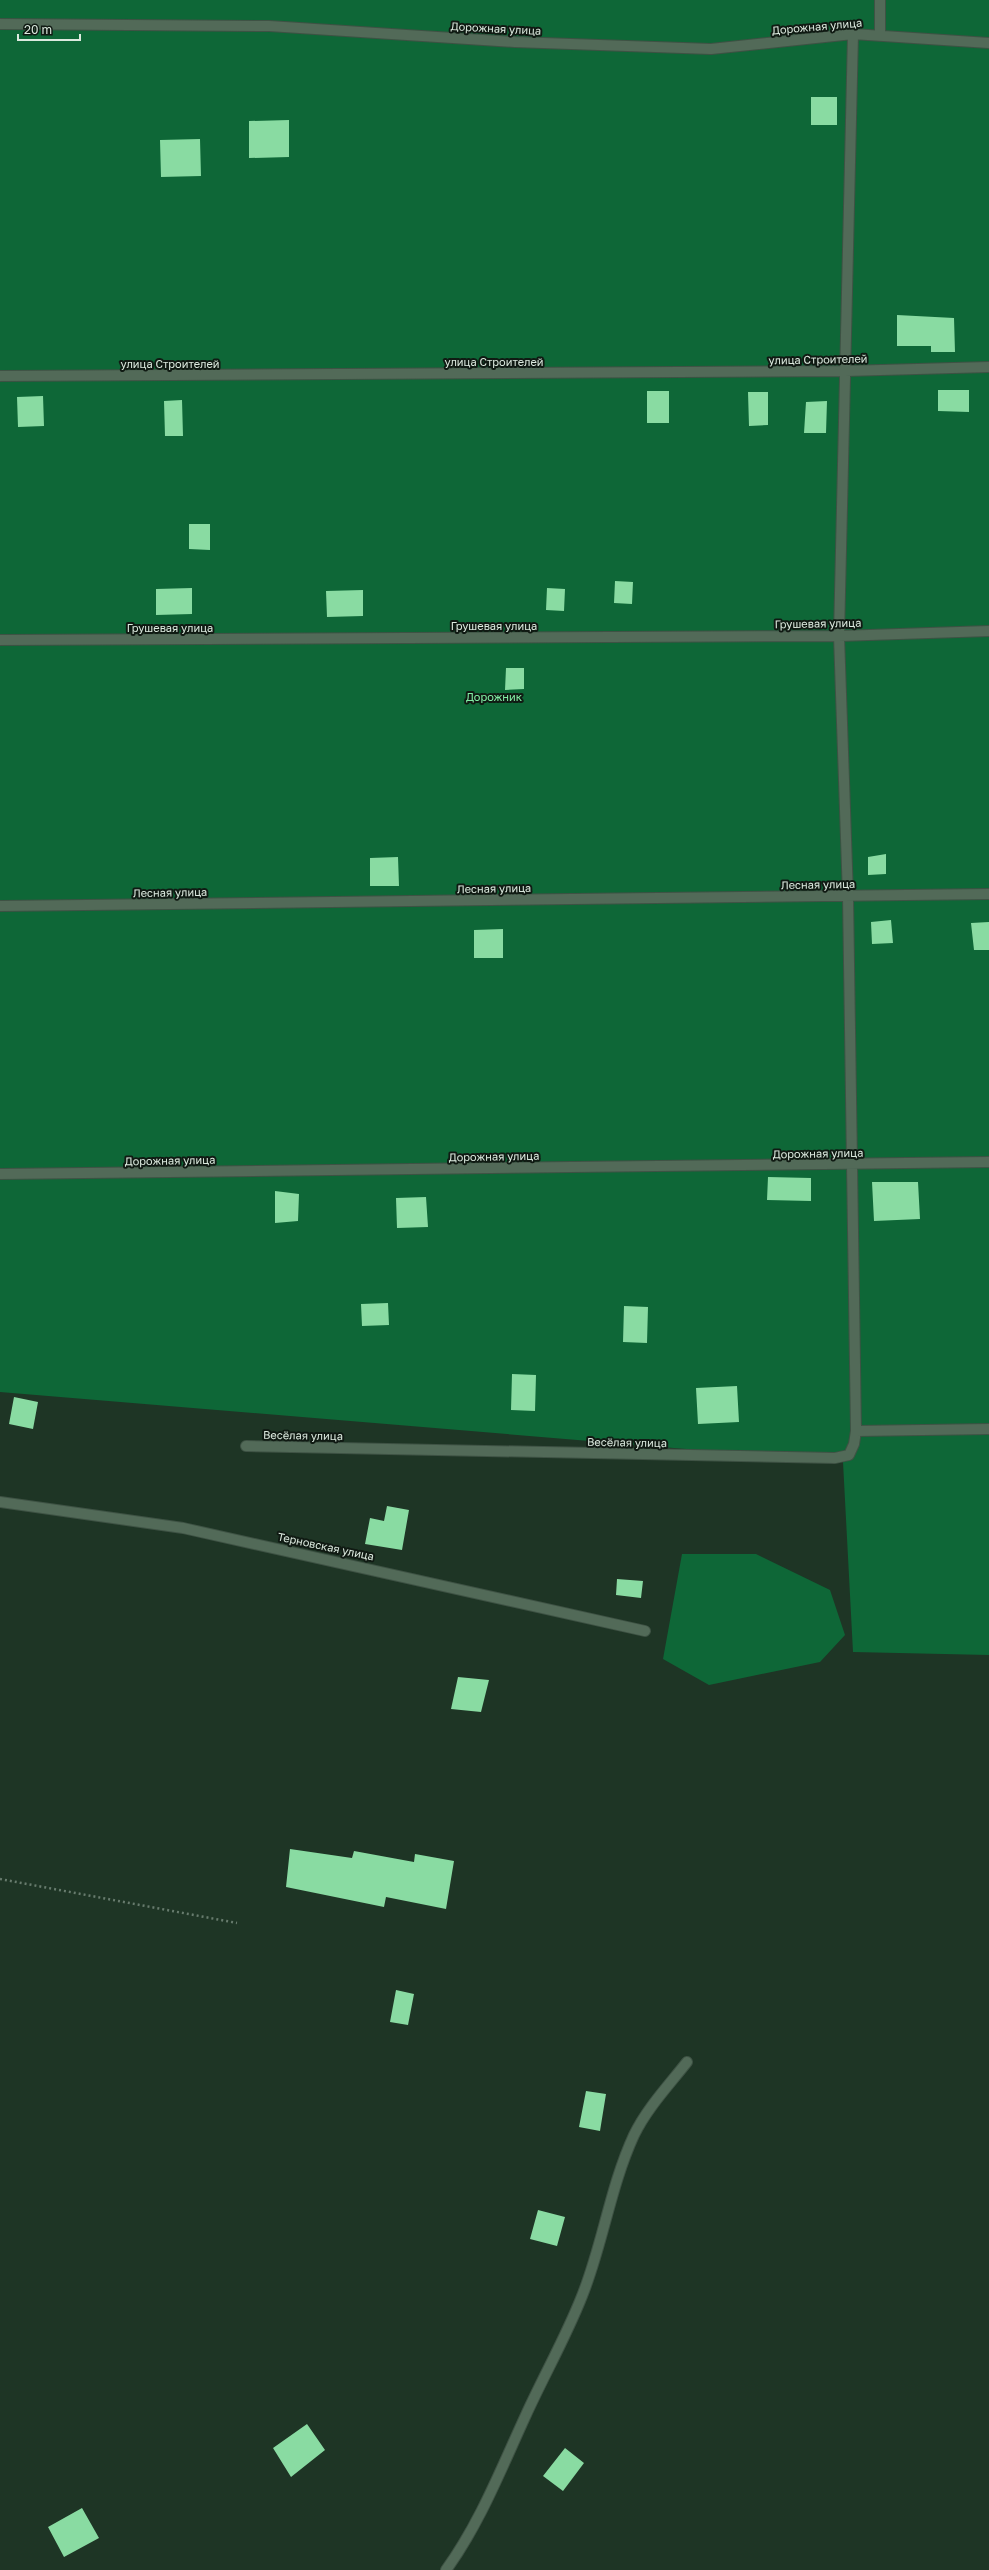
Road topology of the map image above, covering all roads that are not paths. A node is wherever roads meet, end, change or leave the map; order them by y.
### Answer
1 (880, 0) edge
2 (0, 24) edge
3 (853, 34) junction
4 (880, 34) junction
5 (989, 43) edge
6 (989, 367) edge
7 (845, 371) junction
8 (0, 376) edge
9 (989, 631) edge
10 (839, 636) junction
11 (0, 640) edge
12 (989, 894) edge
13 (848, 896) junction
14 (0, 906) edge
15 (989, 1162) edge
16 (850, 1164) junction
17 (0, 1174) edge
18 (989, 1429) edge
19 (856, 1431) junction
20 (246, 1446) dead end
21 (0, 1502) edge
22 (644, 1631) dead end
23 (687, 2062) dead end
24 (446, 2570) edge

1 - 4 street
2 - 3 street, Дорожная улица
3 - 4 street, Дорожная улица
3 - 7 street
4 - 5 street, Дорожная улица
6 - 7 street, улица Строителей
7 - 8 street, улица Строителей
7 - 10 street
9 - 10 street, Грушевая улица
10 - 11 street, Грушевая улица
10 - 13 street
12 - 13 street, Лесная улица
13 - 14 street, Лесная улица
13 - 16 street
15 - 16 street, Дорожная улица
16 - 17 street, Дорожная улица
16 - 19 street
18 - 19 street
19 - 20 street, Весёлая улица
21 - 22 street, Терновская улица
23 - 24 street

